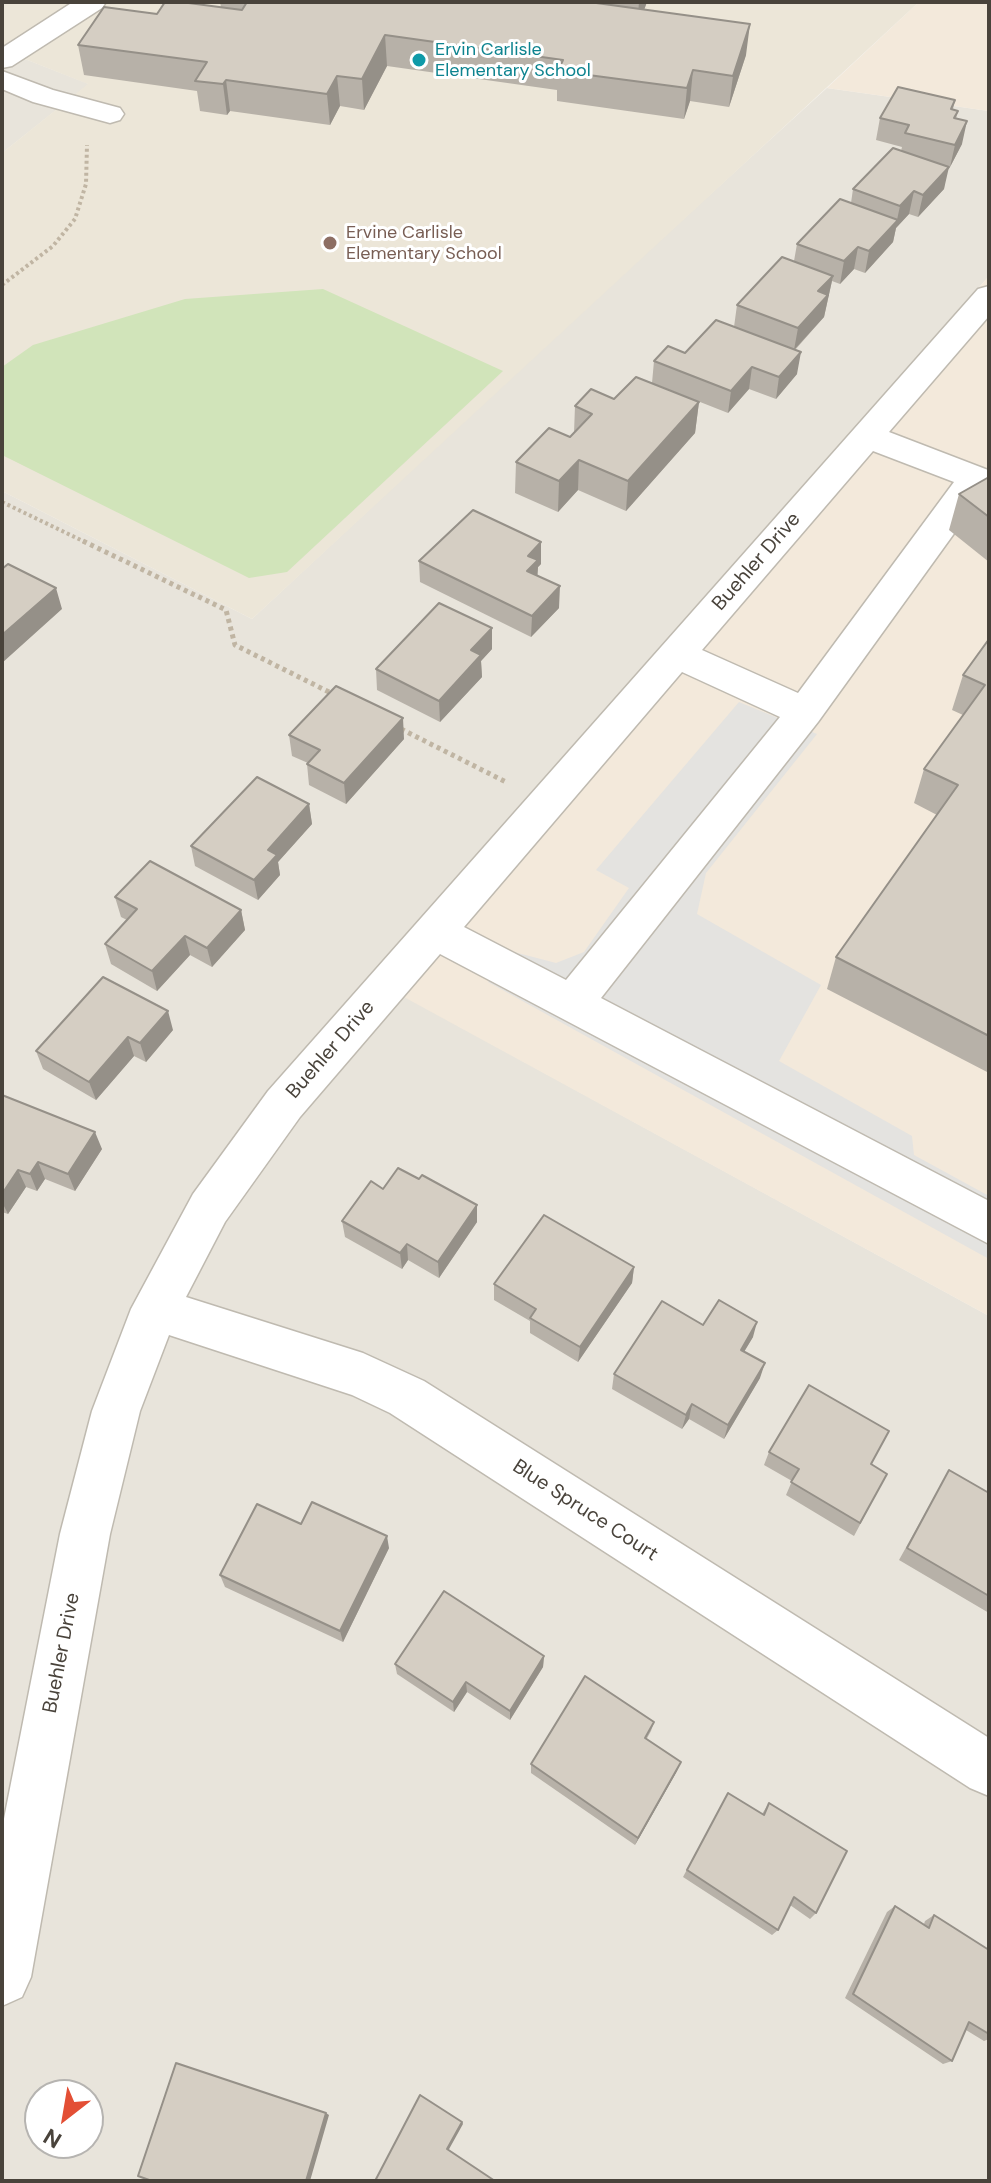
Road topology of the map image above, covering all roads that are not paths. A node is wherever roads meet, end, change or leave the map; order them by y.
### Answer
1 (92, 2) edge
2 (2, 60) edge
3 (2, 79) edge
4 (102, 113) road end
5 (989, 296) edge
6 (867, 436) junction
7 (982, 480) edge
8 (676, 654) junction
9 (805, 712) junction
10 (435, 931) junction
11 (573, 1003) junction
12 (989, 1224) edge
13 (155, 1309) junction
14 (989, 1769) edge
15 (2, 1977) edge

1 - 2 street
3 - 4 street
5 - 6 street, Buehler Drive
6 - 7 street
6 - 8 street, Buehler Drive
7 - 9 street
8 - 9 street
8 - 10 street, Buehler Drive
9 - 11 street
10 - 11 street
10 - 13 street, Buehler Drive
11 - 12 street
13 - 14 street, Blue Spruce Court
13 - 15 street, Buehler Drive

